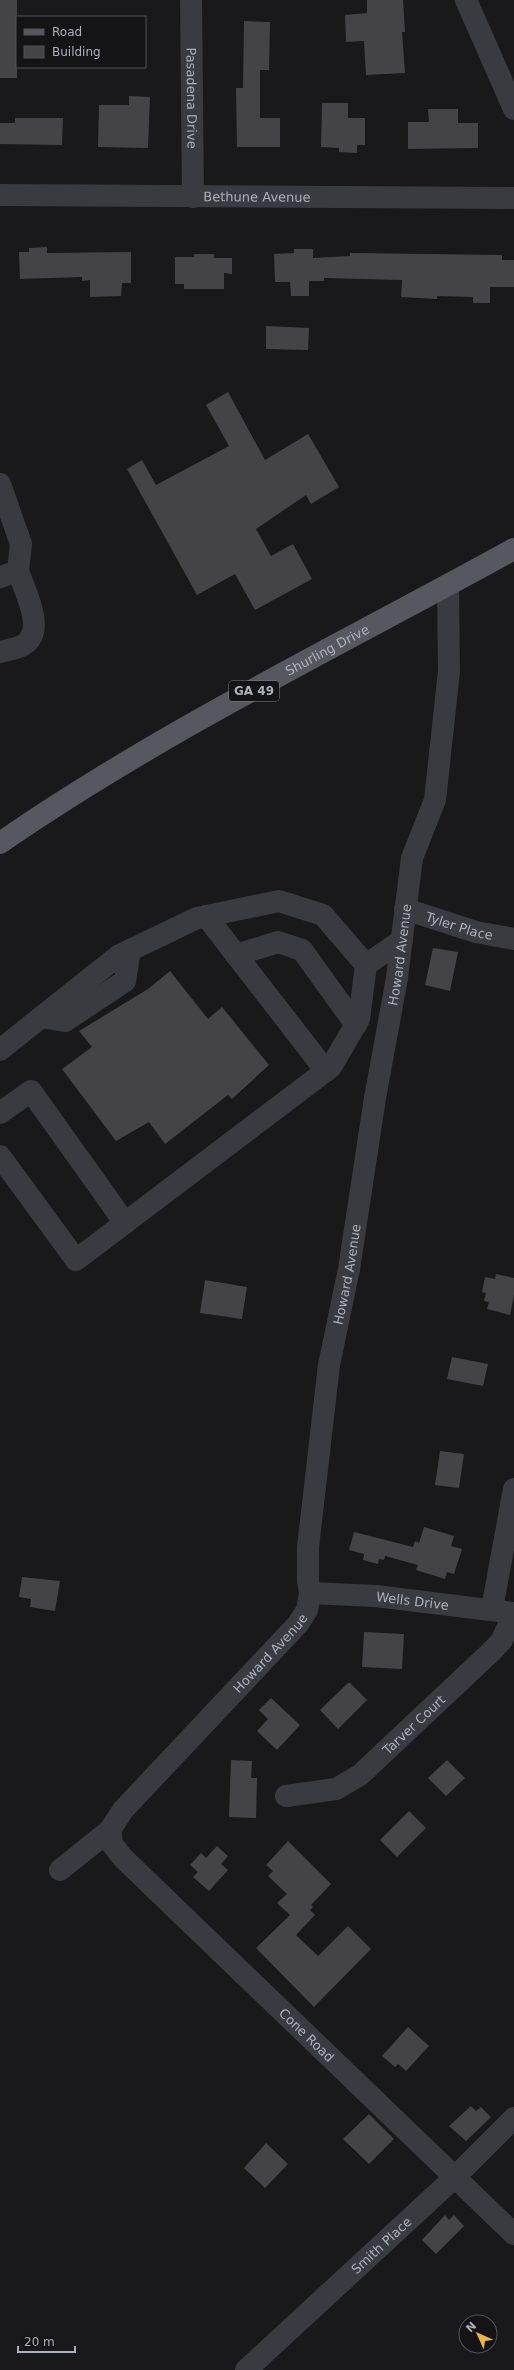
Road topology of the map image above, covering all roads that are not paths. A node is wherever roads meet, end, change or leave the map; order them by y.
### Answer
1 (191, 0) edge
2 (466, 0) edge
3 (514, 109) edge
4 (0, 195) edge
5 (193, 196) junction
6 (514, 198) edge
7 (0, 484) edge
8 (514, 549) edge
9 (9, 574) edge
10 (448, 585) junction
11 (0, 652) edge
12 (0, 843) edge
13 (406, 909) junction
14 (206, 916) junction
15 (514, 939) edge
16 (402, 940) junction
17 (236, 955) junction
18 (366, 965) junction
19 (356, 1025) junction
20 (0, 1050) edge
21 (326, 1071) junction
22 (0, 1113) edge
23 (0, 1156) edge
24 (125, 1222) junction
25 (514, 1489) edge
26 (310, 1593) junction
27 (492, 1609) junction
28 (514, 1613) edge
29 (286, 1796) dead end
30 (110, 1830) junction
31 (60, 1870) dead end
32 (514, 2118) edge
33 (455, 2176) junction
34 (514, 2234) edge
35 (246, 2370) edge

1 - 5 street, Pasadena Drive
2 - 3 street
4 - 5 street, Bethune Avenue
5 - 6 street, Bethune Avenue
7 - 9 street
8 - 10 main road, Shurling Drive / GA 49
9 - 11 street
10 - 12 main road, Shurling Drive / GA 49
10 - 13 street, Howard Avenue
13 - 15 street, Tyler Place
13 - 16 street, Howard Avenue
14 - 17 street
14 - 18 street
14 - 20 street
16 - 18 street
16 - 26 street, Howard Avenue
17 - 19 street
17 - 21 street
18 - 19 street
19 - 21 street
21 - 24 street
22 - 24 street
23 - 24 street
25 - 27 street
26 - 27 street, Wells Drive
26 - 30 street, Howard Avenue
27 - 28 street, Wells Drive
28 - 29 street, Tarver Court
30 - 31 street, Howard Avenue
30 - 33 street, Cone Road
32 - 33 street, Smith Place
33 - 34 street, Cone Road
33 - 35 street, Smith Place

